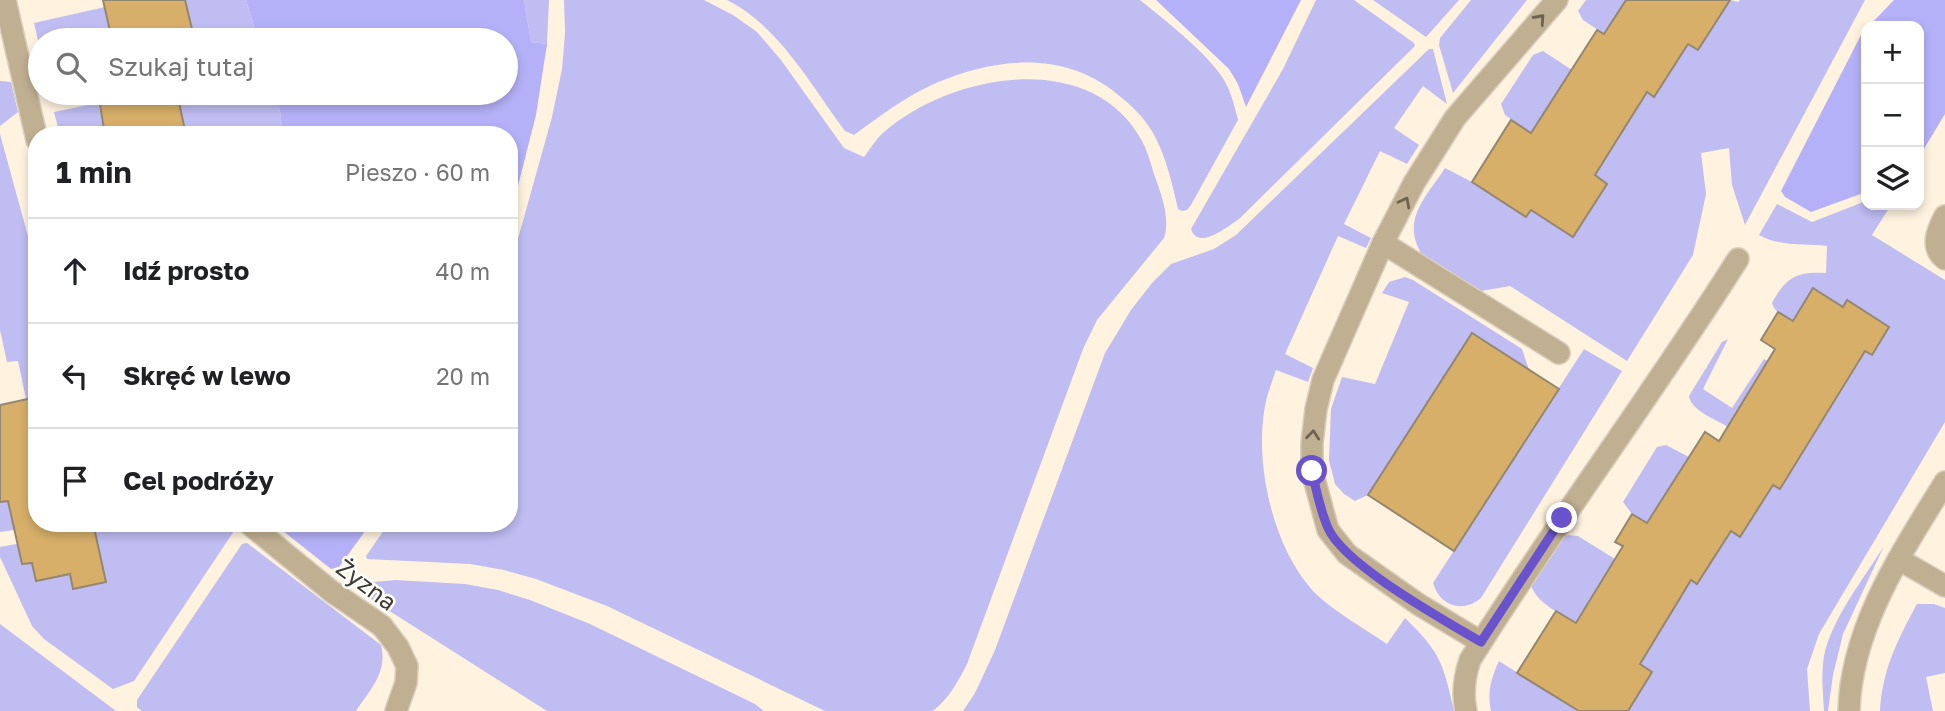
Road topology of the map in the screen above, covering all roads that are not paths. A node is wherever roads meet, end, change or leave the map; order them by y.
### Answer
1 (5, 0) edge
2 (1557, 0) edge
3 (28, 101) edge
4 (29, 105) edge
5 (34, 126) edge
6 (1945, 216) edge
7 (1383, 243) junction
8 (1738, 258) dead end
9 (1945, 259) edge
10 (1559, 353) dead end
11 (1945, 482) edge
12 (259, 532) edge
13 (1900, 560) junction
14 (1945, 586) edge
15 (1481, 642) junction
16 (396, 711) edge
17 (1466, 711) edge
18 (1849, 711) edge

1 - 3 street
7 -> 2 street
4 - 5 street
6 - 9 street
7 - 10 street
15 -> 7 street
8 - 15 street
11 - 13 street
12 - 16 street, Żyzna
13 - 14 street
13 - 18 street
15 - 17 street

